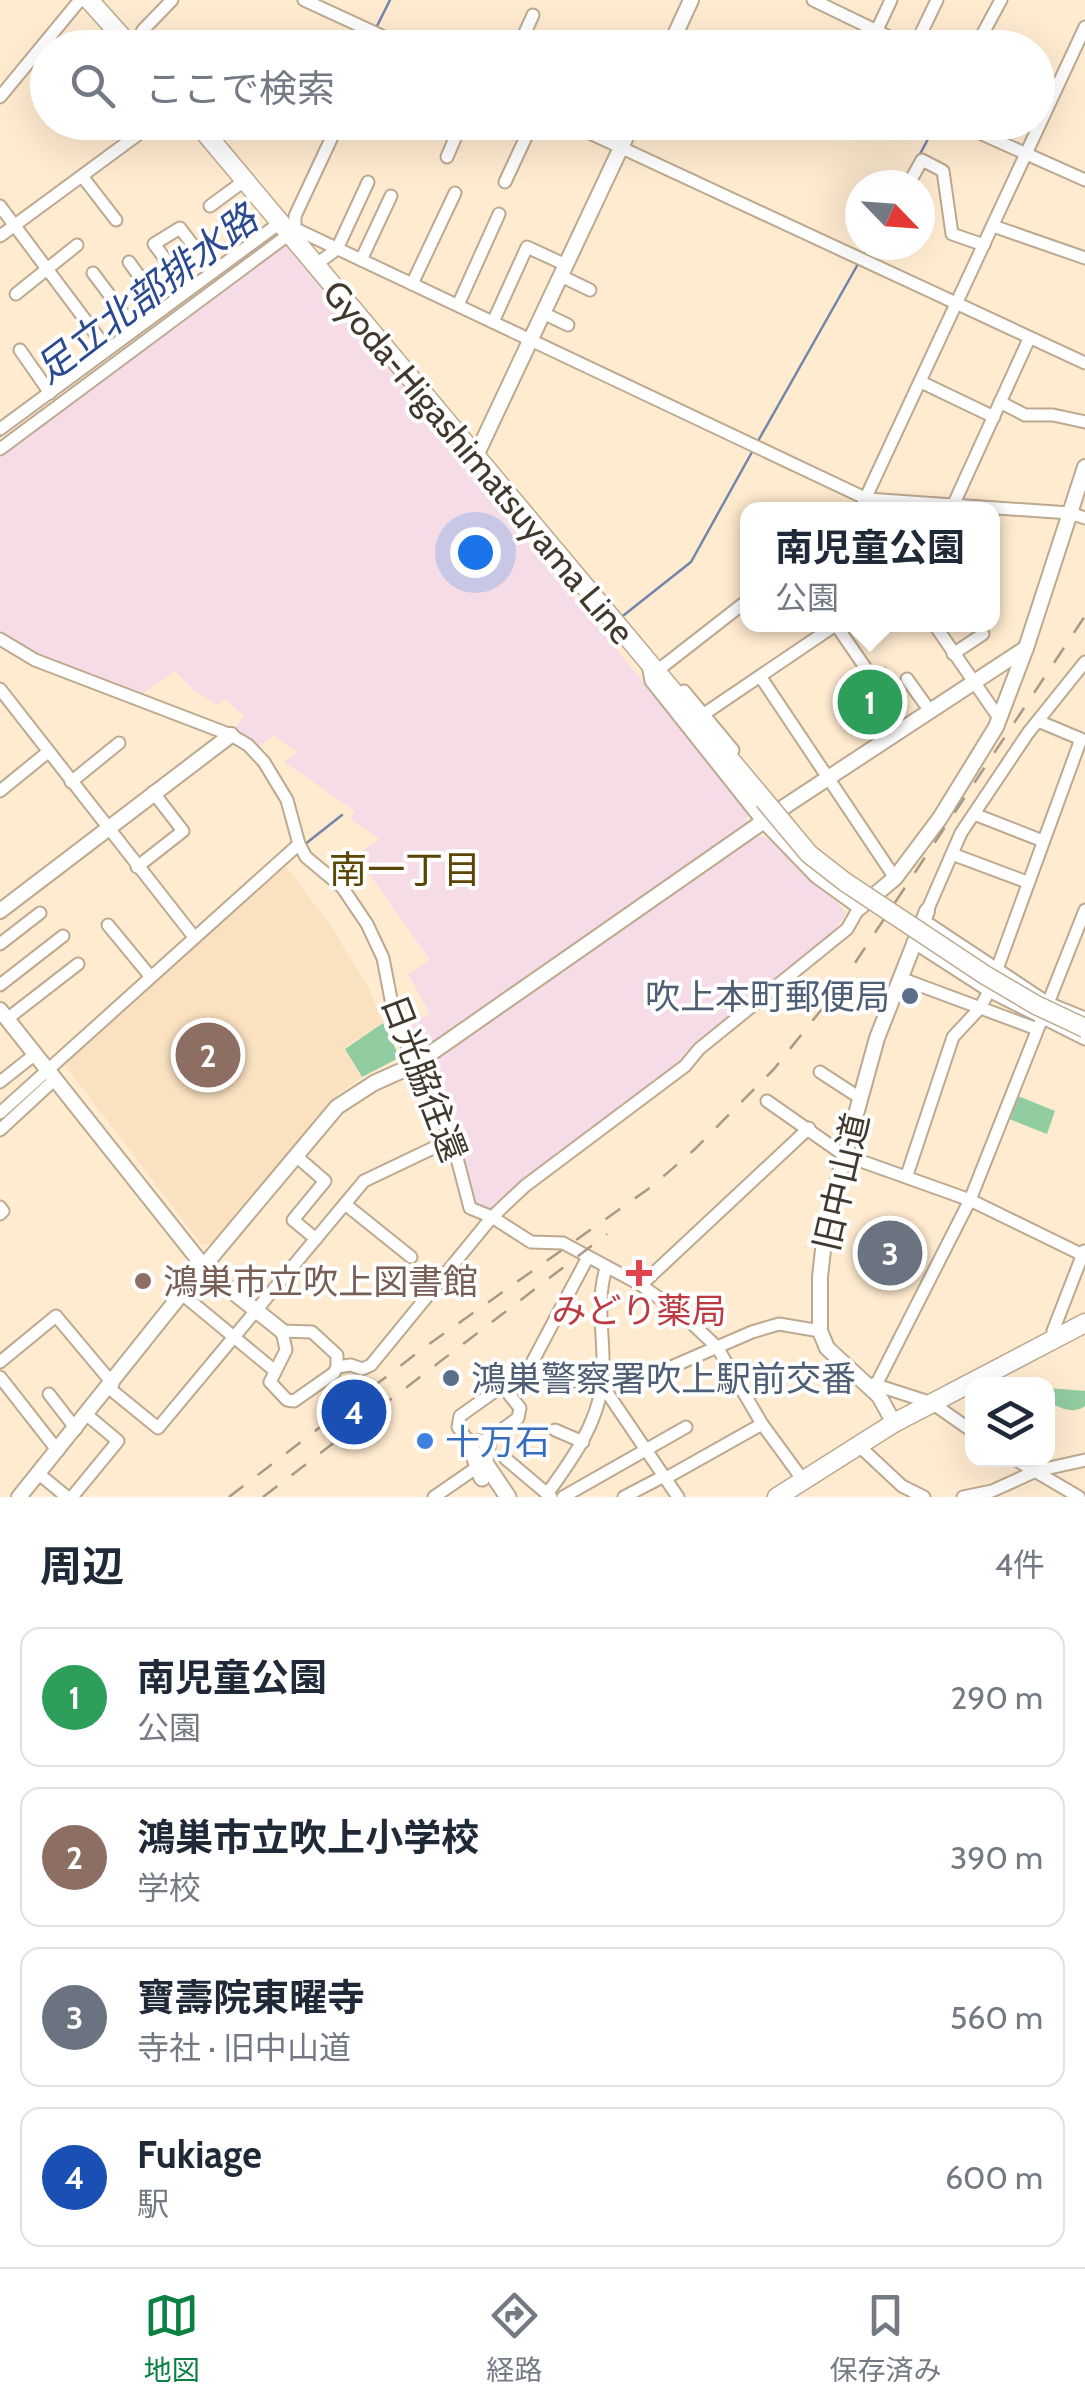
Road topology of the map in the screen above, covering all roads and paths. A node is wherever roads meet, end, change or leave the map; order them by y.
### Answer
1 (80, 0) edge
2 (89, 0) edge
3 (172, 0) edge
4 (304, 0) edge
5 (691, 0) edge
6 (814, 0) edge
7 (891, 0) edge
8 (937, 0) edge
9 (1001, 0) edge
10 (534, 15) dead end
11 (1085, 27) edge
12 (55, 30) edge
13 (117, 30) edge
14 (143, 30) edge
15 (371, 30) edge
16 (527, 30) edge
17 (677, 30) edge
18 (877, 30) joint
19 (922, 30) edge
20 (985, 30) edge
21 (30, 61) edge
22 (1055, 92) edge
23 (0, 97) edge
24 (131, 140) edge
25 (211, 140) edge
26 (331, 140) edge
27 (454, 140) edge
28 (525, 140) edge
29 (604, 140) edge
30 (625, 140) edge
31 (994, 140) edge
32 (1033, 140) edge
33 (621, 148) junction
34 (1026, 155) junction
35 (446, 158) dead end
36 (916, 170) edge
37 (82, 176) junction
38 (1085, 180) edge
39 (244, 181) junction
40 (368, 182) dead end
41 (505, 182) dead end
42 (455, 193) dead end
43 (391, 196) dead end
44 (0, 206) edge
45 (210, 206) dead end
46 (499, 214) dead end
47 (116, 220) dead end
48 (14, 225) junction
49 (993, 226) junction
50 (288, 229) junction
51 (0, 236) edge
52 (76, 245) dead end
53 (984, 245) junction
54 (337, 249) junction
55 (1085, 258) edge
56 (361, 260) junction
57 (129, 262) dead end
58 (314, 266) junction
59 (47, 268) junction
60 (564, 270) junction
61 (213, 272) junction
62 (93, 273) dead end
63 (412, 284) junction
64 (188, 290) junction
65 (590, 290) dead end
66 (16, 294) dead end
67 (956, 304) junction
68 (458, 306) junction
69 (163, 308) junction
70 (544, 313) junction
71 (493, 322) junction
72 (568, 325) dead end
73 (135, 328) junction
74 (531, 340) junction
75 (1030, 340) junction
76 (108, 349) junction
77 (20, 350) dead end
78 (1085, 363) edge
79 (921, 382) junction
80 (50, 392) junction
81 (1000, 402) junction
82 (994, 417) junction
83 (1085, 422) edge
84 (1, 425) edge
85 (0, 448) edge
86 (475, 458) junction
87 (1085, 467) edge
88 (860, 502) edge
89 (865, 502) edge
90 (955, 502) edge
91 (1000, 510) edge
92 (1070, 513) junction
93 (1085, 518) edge
94 (740, 606) edge
95 (826, 632) edge
96 (841, 632) edge
97 (939, 632) edge
98 (984, 634) dead end
99 (0, 640) edge
100 (1026, 648) junction
101 (953, 654) junction
102 (1085, 662) edge
103 (655, 666) junction
104 (867, 670) dead end
105 (760, 676) junction
106 (907, 679) dead end
107 (972, 681) junction
108 (1, 693) edge
109 (930, 711) junction
110 (704, 714) junction
111 (999, 718) junction
112 (1038, 721) junction
113 (231, 734) junction
114 (119, 743) dead end
115 (48, 752) junction
116 (829, 778) junction
117 (71, 782) junction
118 (0, 791) edge
119 (153, 792) junction
120 (772, 805) junction
121 (974, 814) junction
122 (763, 822) junction
123 (106, 828) junction
124 (1043, 841) junction
125 (298, 844) junction
126 (952, 854) junction
127 (137, 866) junction
128 (896, 878) junction
129 (1027, 882) junction
130 (877, 894) junction
131 (860, 908) junction
132 (1085, 910) edge
133 (0, 911) edge
134 (40, 913) dead end
135 (925, 915) junction
136 (108, 925) dead end
137 (63, 936) dead end
138 (194, 937) junction
139 (914, 942) junction
140 (0, 944) edge
141 (78, 964) dead end
142 (996, 968) junction
143 (150, 976) junction
144 (900, 978) junction
145 (0, 985) edge
146 (989, 991) junction
147 (1048, 1002) junction
148 (980, 1008) junction
149 (3, 1015) edge
150 (1085, 1018) edge
151 (1039, 1024) junction
152 (1085, 1028) edge
153 (1085, 1039) edge
154 (34, 1055) junction
155 (414, 1065) junction
156 (820, 1072) dead end
157 (50, 1076) junction
158 (0, 1082) edge
159 (860, 1098) junction
160 (766, 1102) dead end
161 (0, 1113) edge
162 (809, 1128) junction
163 (0, 1130) edge
164 (452, 1139) junction
165 (844, 1155) junction
166 (296, 1156) junction
167 (907, 1175) junction
168 (970, 1200) junction
169 (345, 1204) junction
170 (492, 1218) junction
171 (316, 1239) junction
172 (1084, 1253) edge
173 (588, 1257) junction
174 (410, 1258) dead end
175 (203, 1267) junction
176 (606, 1268) junction
177 (641, 1285) junction
178 (182, 1294) junction
179 (255, 1311) junction
180 (1085, 1323) edge
181 (820, 1331) junction
182 (282, 1332) junction
183 (234, 1336) junction
184 (1056, 1338) junction
185 (717, 1346) junction
186 (0, 1362) edge
187 (338, 1367) junction
188 (275, 1370) junction
189 (526, 1374) junction
190 (0, 1376) edge
191 (872, 1384) junction
192 (602, 1385) junction
193 (111, 1386) junction
194 (508, 1391) junction
195 (49, 1394) dead end
196 (932, 1404) junction
197 (87, 1415) junction
198 (894, 1423) junction
199 (762, 1424) junction
200 (965, 1426) edge
201 (686, 1427) dead end
202 (76, 1428) junction
203 (555, 1430) dead end
204 (488, 1440) junction
205 (469, 1442) junction
206 (583, 1442) junction
207 (857, 1444) junction
208 (647, 1450) junction
209 (58, 1451) junction
210 (506, 1459) dead end
211 (1085, 1460) edge
212 (1029, 1467) edge
213 (476, 1468) junction
214 (1036, 1471) junction
215 (39, 1474) junction
216 (665, 1477) junction
217 (803, 1480) junction
218 (1065, 1493) edge
219 (549, 1496) edge
220 (780, 1496) edge
221 (19, 1497) edge
222 (70, 1497) edge
223 (434, 1497) edge
224 (496, 1497) edge
225 (508, 1497) edge
226 (563, 1497) edge
227 (624, 1497) edge
228 (678, 1497) edge
229 (924, 1497) edge
230 (964, 1497) edge
231 (1079, 1497) edge

1 - 12 street
2 - 13 main road
3 - 14 street
4 - 15 street
5 - 17 street
6 - 18 street
7 - 18 street
8 - 19 street
9 - 20 street
10 - 16 street
11 - 22 street
21 - 23 street
24 - 37 street
25 - 39 main road, Gyoda-Higashimatsuyama Line
26 - 50 street
27 - 35 street
28 - 41 street
29 - 33 street
30 - 33 street
31 - 34 street
32 - 34 street
33 - 60 street
33 - 67 street
34 - 38 street
34 - 49 street
36 - 53 street
37 - 47 street
37 - 48 street
39 - 45 street
39 - 50 main road, Gyoda-Higashimatsuyama Line
40 - 54 street
42 - 63 street
43 - 56 street
44 - 48 street
46 - 68 street
48 - 51 street
48 - 59 street
49 - 53 street
49 - 55 street
50 - 54 street
50 - 58 main road, Gyoda-Higashimatsuyama Line
50 - 61 street
50 - 85 street
52 - 59 street
53 - 67 street
54 - 56 street
54 - 58 street
56 - 63 street
57 - 69 street
58 - 86 main road, Gyoda-Higashimatsuyama Line
59 - 66 street
59 - 76 street
60 - 65 street
60 - 70 street
60 - 71 street
61 - 64 street
61 - 64 street
62 - 73 street
63 - 68 street
64 - 69 street
67 - 75 street
67 - 79 street
68 - 71 street
69 - 73 street
70 - 72 street
70 - 74 street
71 - 74 street
73 - 76 street
74 - 86 street
74 - 88 street
75 - 78 street
75 - 81 street
76 - 80 street
77 - 80 street
79 - 82 street
79 - 89 street
80 - 84 street
81 - 82 street
81 - 83 street
82 - 90 street
86 - 103 main road, Gyoda-Higashimatsuyama Line
87 - 92 street
91 - 92 street
92 - 93 street
92 - 100 street
94 - 103 street
95 - 105 street
96 - 104 street
97 - 101 street
98 - 101 street
99 - 113 street, 日光脇往還
100 - 107 street
100 - 111 street
101 - 107 street
102 - 112 street
103 - 110 street
103 - 120 main road, Gyoda-Higashimatsuyama Line
103 - 122 street
105 - 110 street
105 - 116 street
106 - 109 street
107 - 109 street
107 - 111 street
108 - 115 street
109 - 116 street
110 - 120 street
111 - 128 street
112 - 121 street
112 - 124 street
113 - 119 street
113 - 125 street, 日光脇往還
114 - 117 street
115 - 117 street
115 - 118 street
116 - 120 street
116 - 128 street
117 - 123 street
119 - 123 street
119 - 127 street
120 - 122 street
120 - 130 street
120 - 152 main road, Gyoda-Higashimatsuyama Line, bridge
121 - 124 street
121 - 126 street
122 - 131 street
122 - 155 street
123 - 127 street
123 - 133 street
124 - 129 street
125 - 138 street
125 - 155 street, 日光脇往還
126 - 129 street
126 - 135 street
127 - 138 street
128 - 130 street
129 - 142 street
130 - 131 street
131 - 170 street
132 - 147 street
134 - 140 street
135 - 139 street, 旧中山道
135 - 142 street
136 - 143 street
137 - 145 street
138 - 143 street
139 - 144 street, 旧中山道
139 - 146 street
141 - 149 street
142 - 146 street
142 - 147 street
143 - 157 street
144 - 148 street
144 - 159 street, 旧中山道
146 - 148 street
146 - 151 street
147 - 150 street
147 - 151 street
148 - 151 street
148 - 167 street
149 - 154 street
151 - 153 street
151 - 168 street
154 - 157 street
154 - 158 street
155 - 164 street, 日光脇往還
155 - 166 street
156 - 159 street
157 - 161 street
157 - 163 street
157 - 175 street
159 - 165 street, 旧中山道
160 - 162 street
162 - 165 street
162 - 177 street
164 - 169 street
164 - 170 street, 日光脇往還
165 - 167 street
165 - 181 street, 旧中山道
166 - 171 street
166 - 175 street
167 - 168 street
168 - 172 street
168 - 191 street
169 - 171 street
169 - 174 street
170 - 173 street, 日光脇往還
170 - 187 street
171 - 179 street
172 - 184 street
173 - 176 street, 日光脇往還
173 - 189 street
175 - 178 street
175 - 179 street
176 - 177 street, 日光脇往還
176 - 192 street
177 - 185 street, 日光脇往還
178 - 183 street
178 - 193 street
179 - 182 street
179 - 183 street
180 - 184 main road
181 - 185 street
181 - 191 street
182 - 187 street
182 - 188 street
183 - 188 street
183 - 193 street
184 - 196 main road
185 - 192 street
185 - 199 street, 日光脇往還
186 - 193 street
187 - 188 street
189 - 192 street
189 - 194 street
190 - 209 street
191 - 196 street
191 - 198 street
192 - 206 street
192 - 208 street
193 - 197 street
194 - 204 street
194 - 205 street
195 - 202 street
196 - 198 main road
196 - 200 street
197 - 202 street
197 - 222 street
198 - 207 main road
199 - 216 street
199 - 217 street, 日光脇往還
201 - 208 street
202 - 209 street
203 - 206 street
204 - 205 street
204 - 225 main road
205 - 213 main road
206 - 219 street
207 - 217 main road
207 - 229 street
208 - 216 street
208 - 226 street
209 - 215 street
210 - 219 street
211 - 214 street
212 - 214 street
213 - 223 street
213 - 224 main road
214 - 218 street
214 - 230 street
215 - 221 street
215 - 222 street
216 - 227 street
216 - 228 street
217 - 220 main road
218 - 231 street

